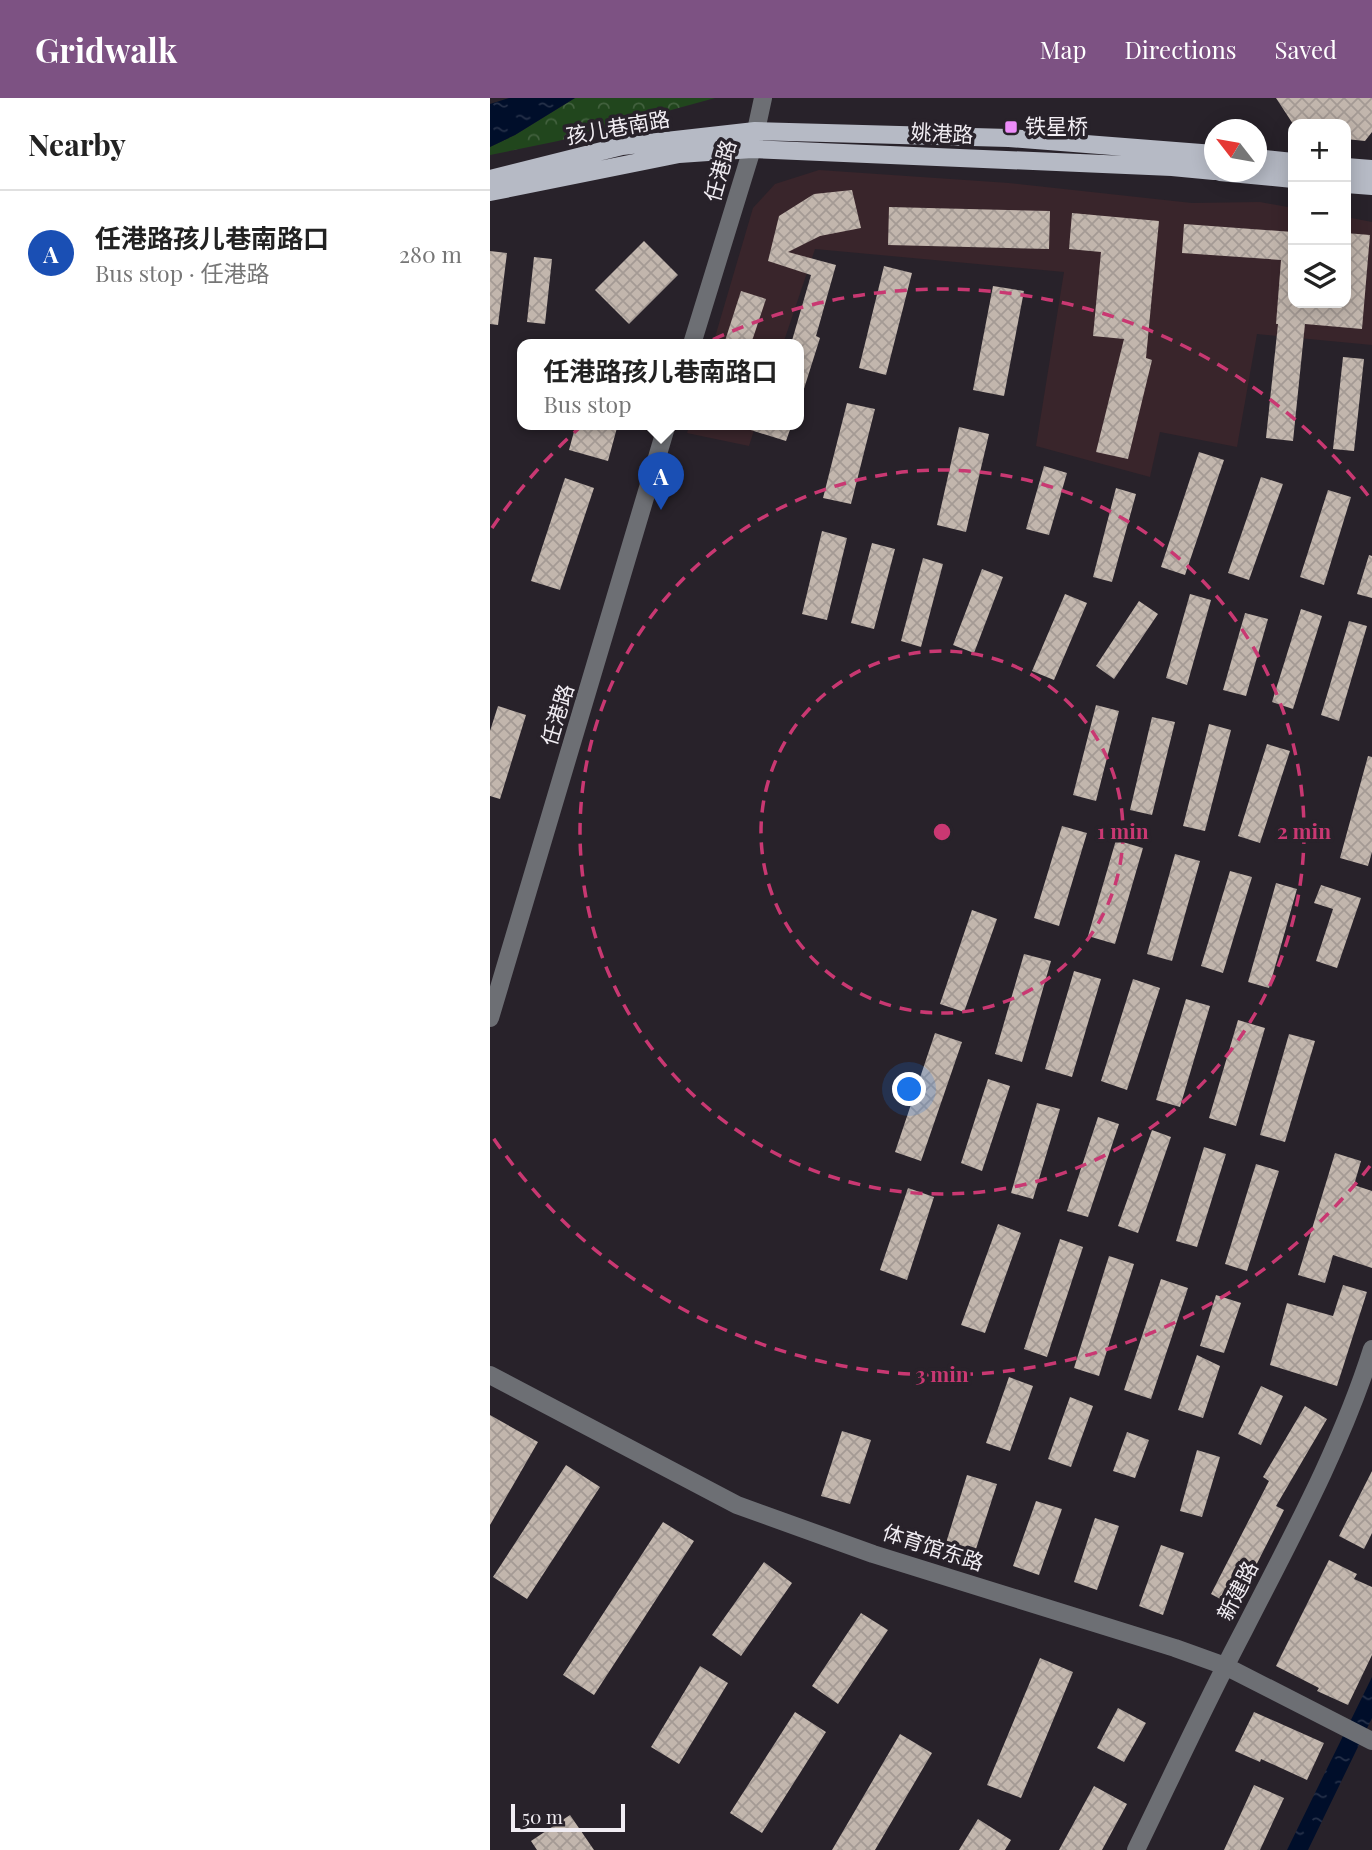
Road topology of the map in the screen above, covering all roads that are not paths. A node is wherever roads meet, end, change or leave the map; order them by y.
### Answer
1 (763, 98) edge
2 (754, 140) junction
3 (1204, 153) edge
4 (1267, 160) edge
5 (1288, 162) edge
6 (1351, 167) edge
7 (1372, 169) edge
8 (1204, 170) edge
9 (1267, 177) edge
10 (490, 179) edge
11 (1288, 179) edge
12 (1351, 184) edge
13 (1372, 186) edge
14 (490, 192) edge
15 (694, 339) edge
16 (665, 430) edge
17 (490, 1018) edge
18 (1372, 1349) edge
19 (490, 1375) edge
20 (1225, 1666) junction
21 (1369, 1739) edge
22 (1136, 1850) edge

1 - 2 street, 任港路
2 - 3 main road, 姚港路
2 - 8 main road, 姚港路
2 - 10 main road, 孩儿巷南路
2 - 14 main road, 孩儿巷南路
2 - 15 street, 任港路
4 - 5 main road
6 - 7 main road
9 - 11 main road
12 - 13 main road
16 - 17 street, 任港路
18 - 20 street, 新建路
19 - 20 street, 体育馆东路
20 - 21 street, 体育馆东路
20 - 22 street, 新建路

